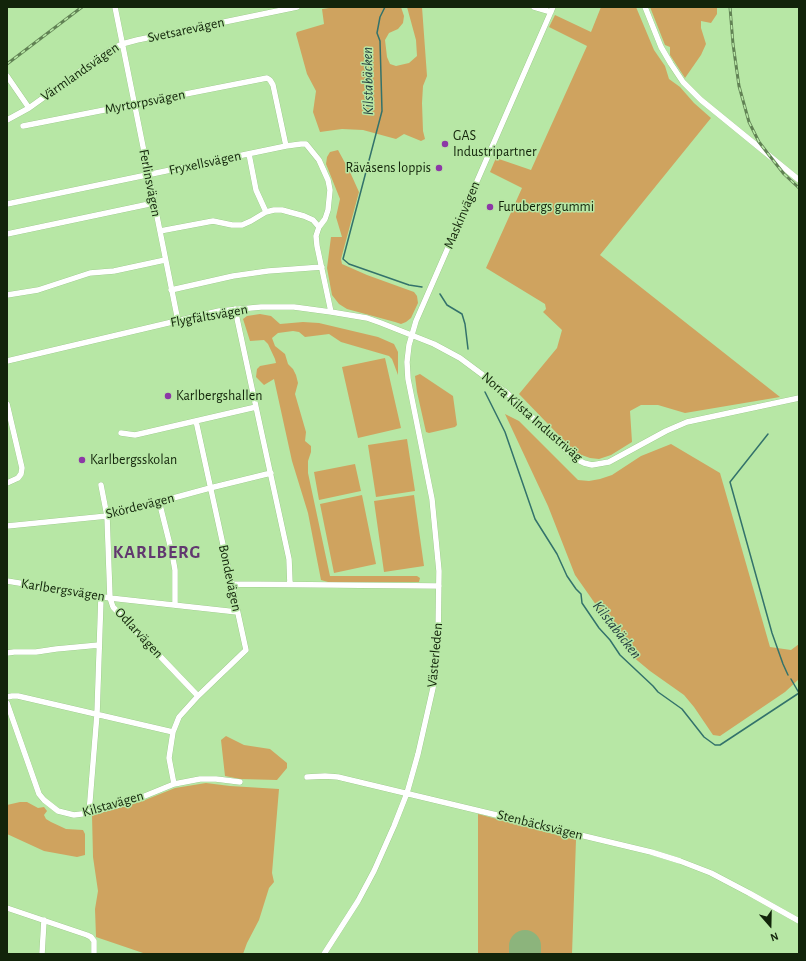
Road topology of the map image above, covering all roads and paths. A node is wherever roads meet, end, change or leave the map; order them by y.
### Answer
1 (116, 7) edge
2 (297, 7) edge
3 (534, 7) edge
4 (645, 7) edge
5 (552, 9) edge
6 (122, 44) junction
7 (7, 76) edge
8 (134, 103) junction
9 (29, 108) junction
10 (7, 120) edge
11 (23, 126) dead end
12 (286, 146) junction
13 (248, 154) junction
14 (148, 175) junction
15 (799, 180) edge
16 (154, 203) junction
17 (7, 204) edge
18 (266, 212) junction
19 (319, 227) junction
20 (160, 231) junction
21 (7, 234) edge
22 (165, 260) junction
23 (322, 267) junction
24 (172, 290) junction
25 (7, 295) edge
26 (235, 309) junction
27 (331, 312) junction
28 (178, 321) junction
29 (412, 335) junction
30 (7, 361) edge
31 (796, 399) edge
32 (7, 404) edge
33 (256, 407) junction
34 (196, 421) junction
35 (121, 433) dead end
36 (271, 473) junction
37 (7, 482) edge
38 (101, 485) dead end
39 (210, 488) junction
40 (159, 501) junction
41 (106, 516) junction
42 (7, 526) edge
43 (7, 581) edge
44 (231, 584) junction
45 (290, 584) junction
46 (439, 586) junction
47 (101, 597) junction
48 (110, 598) junction
49 (175, 604) junction
50 (237, 612) junction
51 (99, 645) junction
52 (7, 654) edge
53 (198, 696) junction
54 (7, 697) edge
55 (7, 703) edge
56 (97, 714) junction
57 (173, 732) junction
58 (307, 777) dead end
59 (240, 782) dead end
60 (174, 784) junction
61 (407, 793) junction
62 (89, 813) junction
63 (7, 908) edge
64 (44, 920) junction
65 (799, 921) edge
66 (42, 954) edge
67 (94, 954) edge
68 (324, 954) edge

1 - 6 street, Värmlandsvägen
2 - 6 street, Svetsarevägen
3 - 5 street
4 - 15 street
5 - 29 street, Maskinvägen
6 - 8 street, Ferlinsvägen
6 - 9 street, Värmlandsvägen
7 - 9 street
8 - 11 street, Myrtorpsvägen
8 - 12 street, Myrtorpsvägen
8 - 14 street, Ferlinsvägen
9 - 10 street, Värmlandsvägen
12 - 13 street, Fryxellsvägen
12 - 19 street, Fryxellsvägen
13 - 14 street, Fryxellsvägen
13 - 18 street
14 - 16 street, Ferlinsvägen
14 - 17 street, Fryxellsvägen
16 - 20 street, Ferlinsvägen
16 - 21 street
18 - 19 street
18 - 20 street
19 - 23 street
20 - 22 street, Ferlinsvägen
22 - 24 street, Ferlinsvägen
22 - 25 street
23 - 24 street
23 - 27 street
24 - 28 street, Ferlinsvägen
26 - 27 street, Flygfältsvägen
26 - 28 street, Flygfältsvägen
26 - 33 street
27 - 29 street, Flygfältsvägen
28 - 30 street, Flygfältsvägen
29 - 31 street, Norra Kilsta Industriväg
29 - 46 street, Västerleden
32 - 37 street
33 - 34 street
33 - 36 street
34 - 35 street
34 - 39 street, Bondevägen
36 - 39 street, Skördevägen
36 - 45 street
38 - 41 street, Odlarvägen
39 - 40 street, Skördevägen
39 - 44 street, Bondevägen
40 - 41 street, Skördevägen
40 - 49 street
41 - 42 street, Skördevägen
41 - 48 street, Odlarvägen
43 - 47 street, Karlbergsvägen
44 - 45 street
44 - 50 street, Bondevägen
45 - 46 street
46 - 61 street, Västerleden
47 - 48 street, Karlbergsvägen
47 - 51 street
48 - 49 street, Karlbergsvägen
48 - 53 street, Odlarvägen
49 - 50 street, Karlbergsvägen
50 - 53 street, Bondevägen
51 - 52 street
51 - 56 street
53 - 57 street, Bondevägen
54 - 56 street
55 - 62 street, Kilstavägen
56 - 57 street
56 - 62 street
57 - 60 street, Bondevägen
58 - 61 street
59 - 60 street, Kilstavägen
60 - 62 street, Kilstavägen
61 - 65 street, Stenbäcksvägen
61 - 68 street, Västerleden
63 - 64 street
64 - 66 street
64 - 67 street

